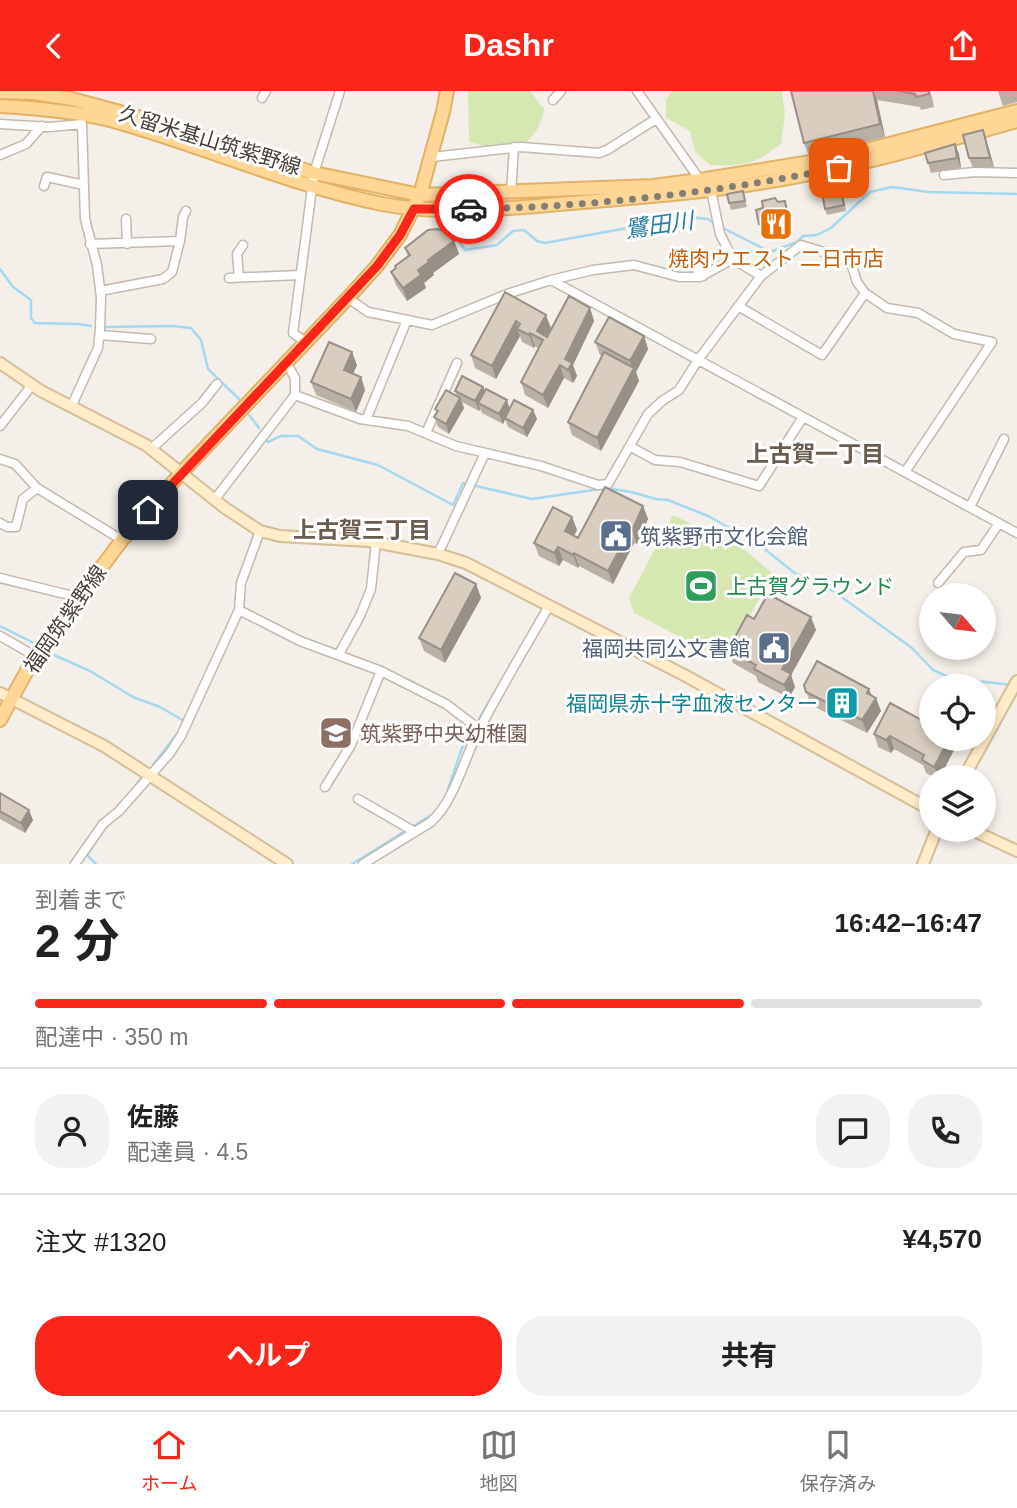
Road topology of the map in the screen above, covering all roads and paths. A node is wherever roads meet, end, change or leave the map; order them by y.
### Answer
1 (340, 91) edge
2 (447, 91) edge
3 (561, 91) edge
4 (637, 91) edge
5 (0, 92) edge
6 (553, 100) dead end
7 (0, 106) edge
8 (52, 109) junction
9 (1017, 111) edge
10 (0, 114) edge
11 (656, 118) junction
12 (1017, 121) edge
13 (0, 124) edge
14 (42, 126) junction
15 (514, 147) junction
16 (0, 155) edge
17 (432, 157) junction
18 (1017, 173) edge
19 (944, 176) dead end
20 (313, 180) junction
21 (700, 180) junction
22 (84, 185) junction
23 (44, 186) dead end
24 (711, 190) junction
25 (511, 193) junction
26 (420, 195) junction
27 (414, 209) junction
28 (186, 211) dead end
29 (126, 219) dead end
30 (180, 241) junction
31 (90, 244) junction
32 (127, 244) junction
33 (243, 245) dead end
34 (680, 253) dead end
35 (733, 259) junction
36 (300, 275) junction
37 (703, 276) junction
38 (761, 276) junction
39 (239, 277) junction
40 (229, 278) dead end
41 (551, 280) junction
42 (100, 291) junction
43 (865, 293) junction
44 (348, 298) junction
45 (738, 306) junction
46 (407, 320) junction
47 (100, 335) junction
48 (151, 339) dead end
49 (304, 342) junction
50 (698, 361) junction
51 (286, 362) junction
52 (0, 363) edge
53 (457, 363) dead end
54 (217, 384) dead end
55 (32, 385) junction
56 (295, 395) junction
57 (72, 405) junction
58 (803, 417) junction
59 (366, 420) junction
60 (0, 426) edge
61 (426, 433) junction
62 (1004, 439) dead end
63 (631, 447) junction
64 (151, 449) junction
65 (485, 453) junction
66 (0, 459) edge
67 (181, 473) junction
68 (905, 473) junction
69 (37, 488) junction
70 (215, 499) junction
71 (970, 507) junction
72 (0, 523) edge
73 (999, 523) junction
74 (260, 531) junction
75 (1017, 533) edge
76 (122, 540) junction
77 (376, 542) junction
78 (438, 554) junction
79 (0, 578) edge
80 (938, 583) dead end
81 (77, 597) junction
82 (549, 605) junction
83 (239, 610) junction
84 (0, 636) edge
85 (339, 654) junction
86 (35, 656) junction
87 (381, 671) junction
88 (1017, 681) edge
89 (6, 696) edge
90 (0, 720) edge
91 (479, 729) junction
92 (971, 765) edge
93 (149, 775) junction
94 (325, 787) dead end
95 (358, 799) dead end
96 (919, 804) edge
97 (415, 832) junction
98 (996, 841) edge
99 (932, 842) edge
100 (1017, 851) edge
101 (75, 864) edge
102 (287, 864) edge
103 (363, 864) edge
104 (923, 864) edge

1 - 20 street
2 - 17 main road, 福岡筑紫野線
3 - 6 street
4 - 11 street
5 - 20 main road, 久留米基山筑紫野線
7 - 8 main road, 久留米基山筑紫野線
8 - 10 main road
8 - 20 main road, 久留米基山筑紫野線
9 - 21 main road, 久留米基山筑紫野線
11 - 15 street
11 - 21 street
12 - 24 main road, 久留米基山筑紫野線
13 - 14 street
14 - 16 street
14 - 22 street
15 - 17 street
15 - 25 street
17 - 26 main road, 福岡筑紫野線
18 - 19 street
20 - 26 main road, 久留米基山筑紫野線
20 - 27 main road, 久留米基山筑紫野線
20 - 36 street
21 - 25 main road, 久留米基山筑紫野線
22 - 23 street
22 - 31 street
24 - 27 main road, 久留米基山筑紫野線
24 - 35 street
25 - 26 main road, 久留米基山筑紫野線
26 - 27 main road, 福岡筑紫野線
27 - 44 main road, 福岡筑紫野線
28 - 30 street
29 - 32 street
30 - 32 street
30 - 42 street
31 - 32 street
31 - 42 street
33 - 39 street
34 - 37 street
35 - 37 street
35 - 38 street
36 - 39 street
36 - 49 street
37 - 41 street
38 - 43 street
38 - 45 street
39 - 40 street
41 - 46 street
41 - 50 street
42 - 47 street
43 - 45 street
43 - 68 street
44 - 46 street
44 - 49 main road, 福岡筑紫野線
45 - 50 street
46 - 59 street
47 - 48 street
47 - 57 street
49 - 51 main road, 福岡筑紫野線
50 - 58 street
50 - 63 street
51 - 56 street
51 - 67 main road, 福岡筑紫野線
52 - 55 main road
53 - 61 street
54 - 64 street
55 - 57 main road
55 - 60 street
56 - 59 street
56 - 70 street
57 - 64 main road
58 - 63 street
58 - 68 street
59 - 61 street
61 - 65 street
62 - 71 street
63 - 65 street
64 - 67 main road
65 - 78 street
66 - 69 street
67 - 70 main road
67 - 76 main road, 福岡筑紫野線
68 - 71 street
69 - 72 street
69 - 76 street
70 - 74 main road
71 - 73 street
73 - 75 street
73 - 80 street
74 - 77 main road
74 - 83 street
76 - 81 main road, 福岡筑紫野線
77 - 78 main road
77 - 85 street
78 - 82 main road
79 - 81 street
81 - 86 main road, 福岡筑紫野線
82 - 91 street
82 - 96 main road
83 - 85 street
83 - 93 street
84 - 86 street
85 - 87 street
86 - 89 main road, 福岡筑紫野線
87 - 91 street
87 - 94 street
88 - 92 main road
89 - 90 main road, 福岡筑紫野線
89 - 93 main road
91 - 97 street
93 - 101 street
93 - 102 main road
95 - 97 street
97 - 103 street
98 - 100 main road
99 - 104 main road

